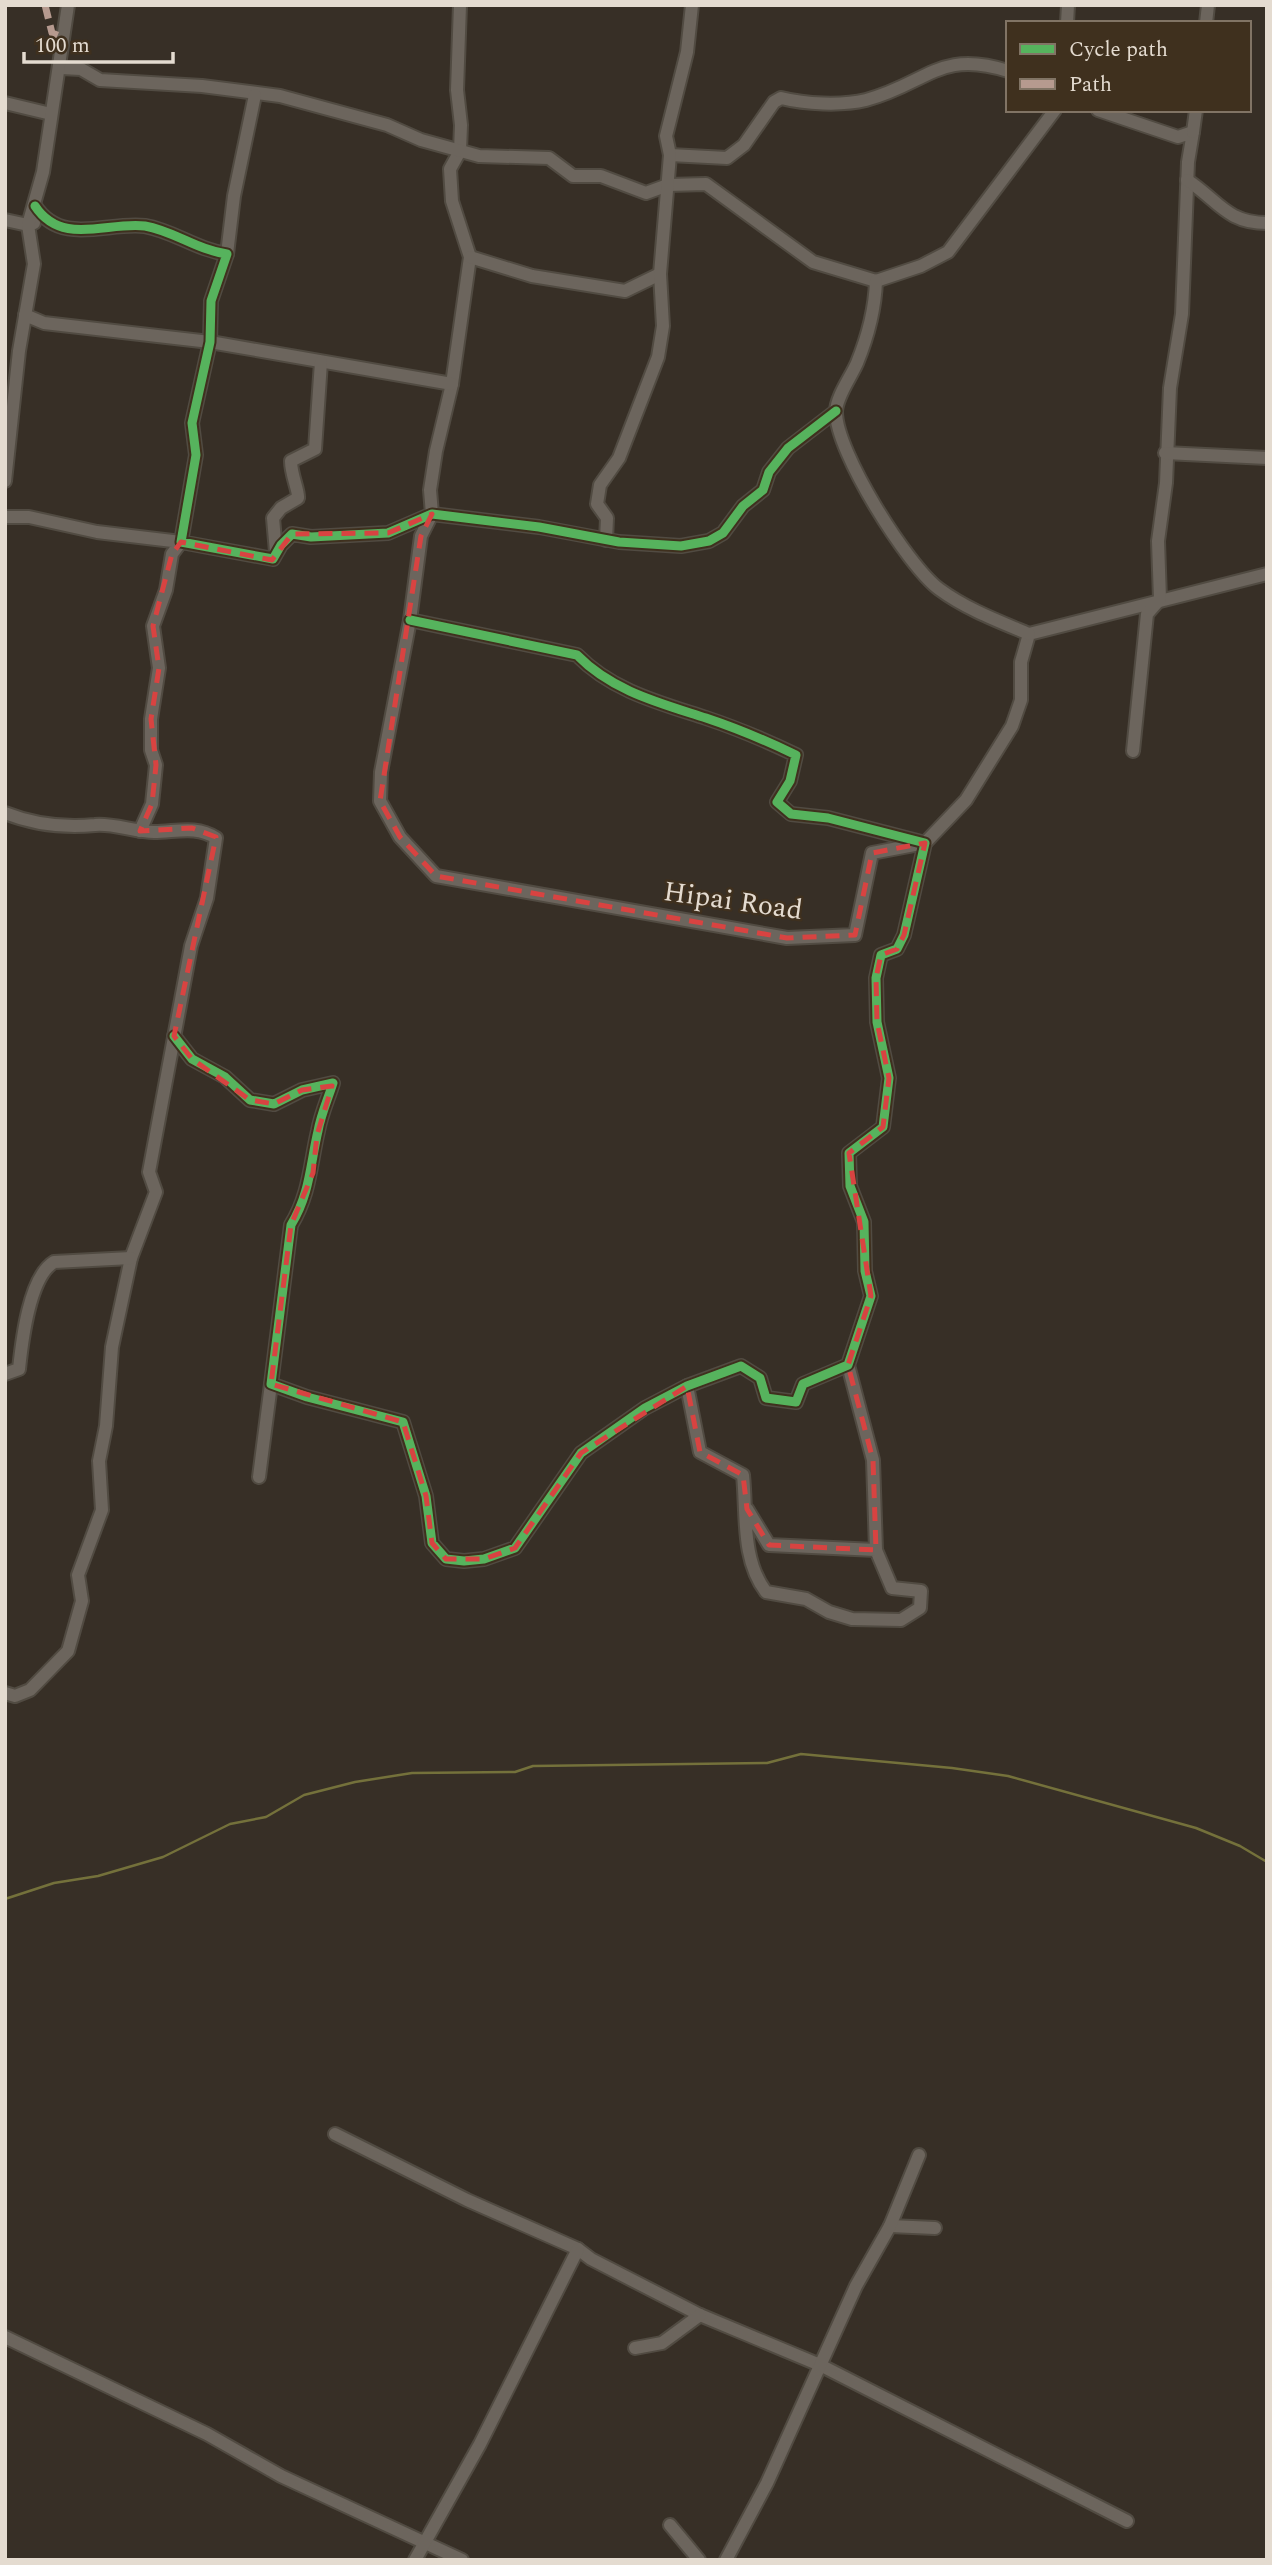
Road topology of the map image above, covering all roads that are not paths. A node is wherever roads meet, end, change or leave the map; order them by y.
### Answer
1 (68, 5) edge
2 (460, 5) edge
3 (692, 5) edge
4 (61, 68) junction
5 (1006, 70) edge
6 (255, 95) junction
7 (5, 103) edge
8 (1053, 112) edge
9 (1104, 112) edge
10 (1196, 112) edge
11 (51, 114) junction
12 (1194, 131) junction
13 (460, 151) junction
14 (670, 155) junction
15 (1188, 180) junction
16 (668, 186) junction
17 (35, 206) junction
18 (5, 220) edge
19 (44, 220) junction
20 (1267, 223) edge
21 (28, 225) junction
22 (227, 254) junction
23 (470, 257) junction
24 (660, 274) junction
25 (876, 281) junction
26 (25, 315) junction
27 (210, 342) junction
28 (321, 362) junction
29 (18, 367) junction
30 (5, 379) edge
31 (452, 384) junction
32 (836, 411) junction
33 (1165, 453) junction
34 (1267, 458) edge
35 (5, 481) edge
36 (432, 514) junction
37 (5, 517) edge
38 (606, 540) junction
39 (181, 541) junction
40 (276, 552) junction
41 (1267, 574) edge
42 (1160, 599) junction
43 (410, 620) junction
44 (1029, 634) junction
45 (1133, 751) dead end
46 (5, 813) edge
47 (140, 831) junction
48 (925, 843) junction
49 (174, 1036) junction
50 (131, 1258) junction
51 (848, 1364) junction
52 (5, 1374) edge
53 (271, 1384) junction
54 (687, 1386) junction
55 (259, 1477) dead end
56 (747, 1509) junction
57 (876, 1550) junction
58 (5, 1693) edge
59 (335, 2134) dead end
60 (919, 2155) dead end
61 (890, 2226) junction
62 (935, 2228) dead end
63 (578, 2249) junction
64 (700, 2315) junction
65 (5, 2337) edge
66 (635, 2348) dead end
67 (820, 2365) junction
68 (1127, 2521) dead end
69 (670, 2525) dead end
70 (426, 2542) junction
71 (415, 2560) edge
72 (462, 2560) edge
73 (699, 2560) edge
74 (726, 2560) edge

1 - 4 street
2 - 13 street
3 - 14 street
4 - 6 street
4 - 11 street
5 - 14 street
6 - 13 street
6 - 22 street
7 - 11 street
8 - 25 street
9 - 12 street
10 - 12 street
11 - 17 street
12 - 15 street
13 - 16 street
13 - 23 street
14 - 16 street
15 - 20 street
15 - 33 street
16 - 24 street
16 - 25 street
17 - 19 street
17 - 21 street
18 - 21 street
19 - 21 street
19 - 22 street
21 - 26 street
22 - 27 street
23 - 24 street
23 - 31 street, Hipai Road
24 - 38 street
25 - 32 street
26 - 27 street
26 - 29 street
27 - 28 street
27 - 39 street
28 - 31 street
28 - 40 street
29 - 30 street
29 - 35 street
31 - 36 street, Hipai Road
32 - 38 street
32 - 44 street
33 - 34 street
33 - 42 street
36 - 38 street
36 - 40 street
36 - 43 street, Hipai Road
37 - 39 street
39 - 40 street
39 - 47 street
41 - 42 street
42 - 44 street
42 - 45 street
43 - 48 street
43 - 48 street, Hipai Road
44 - 48 street
46 - 47 street
47 - 49 street
48 - 51 street
49 - 50 street
49 - 53 street
50 - 52 street
50 - 58 street
51 - 54 street
51 - 57 street
53 - 54 street
53 - 55 street
54 - 56 street
56 - 57 street
56 - 57 street
59 - 63 street
60 - 61 street
61 - 62 street
61 - 67 street
63 - 64 street
63 - 70 street
64 - 66 street
64 - 67 street
65 - 70 street
67 - 68 street
67 - 74 street
69 - 73 street
70 - 71 street
70 - 72 street

